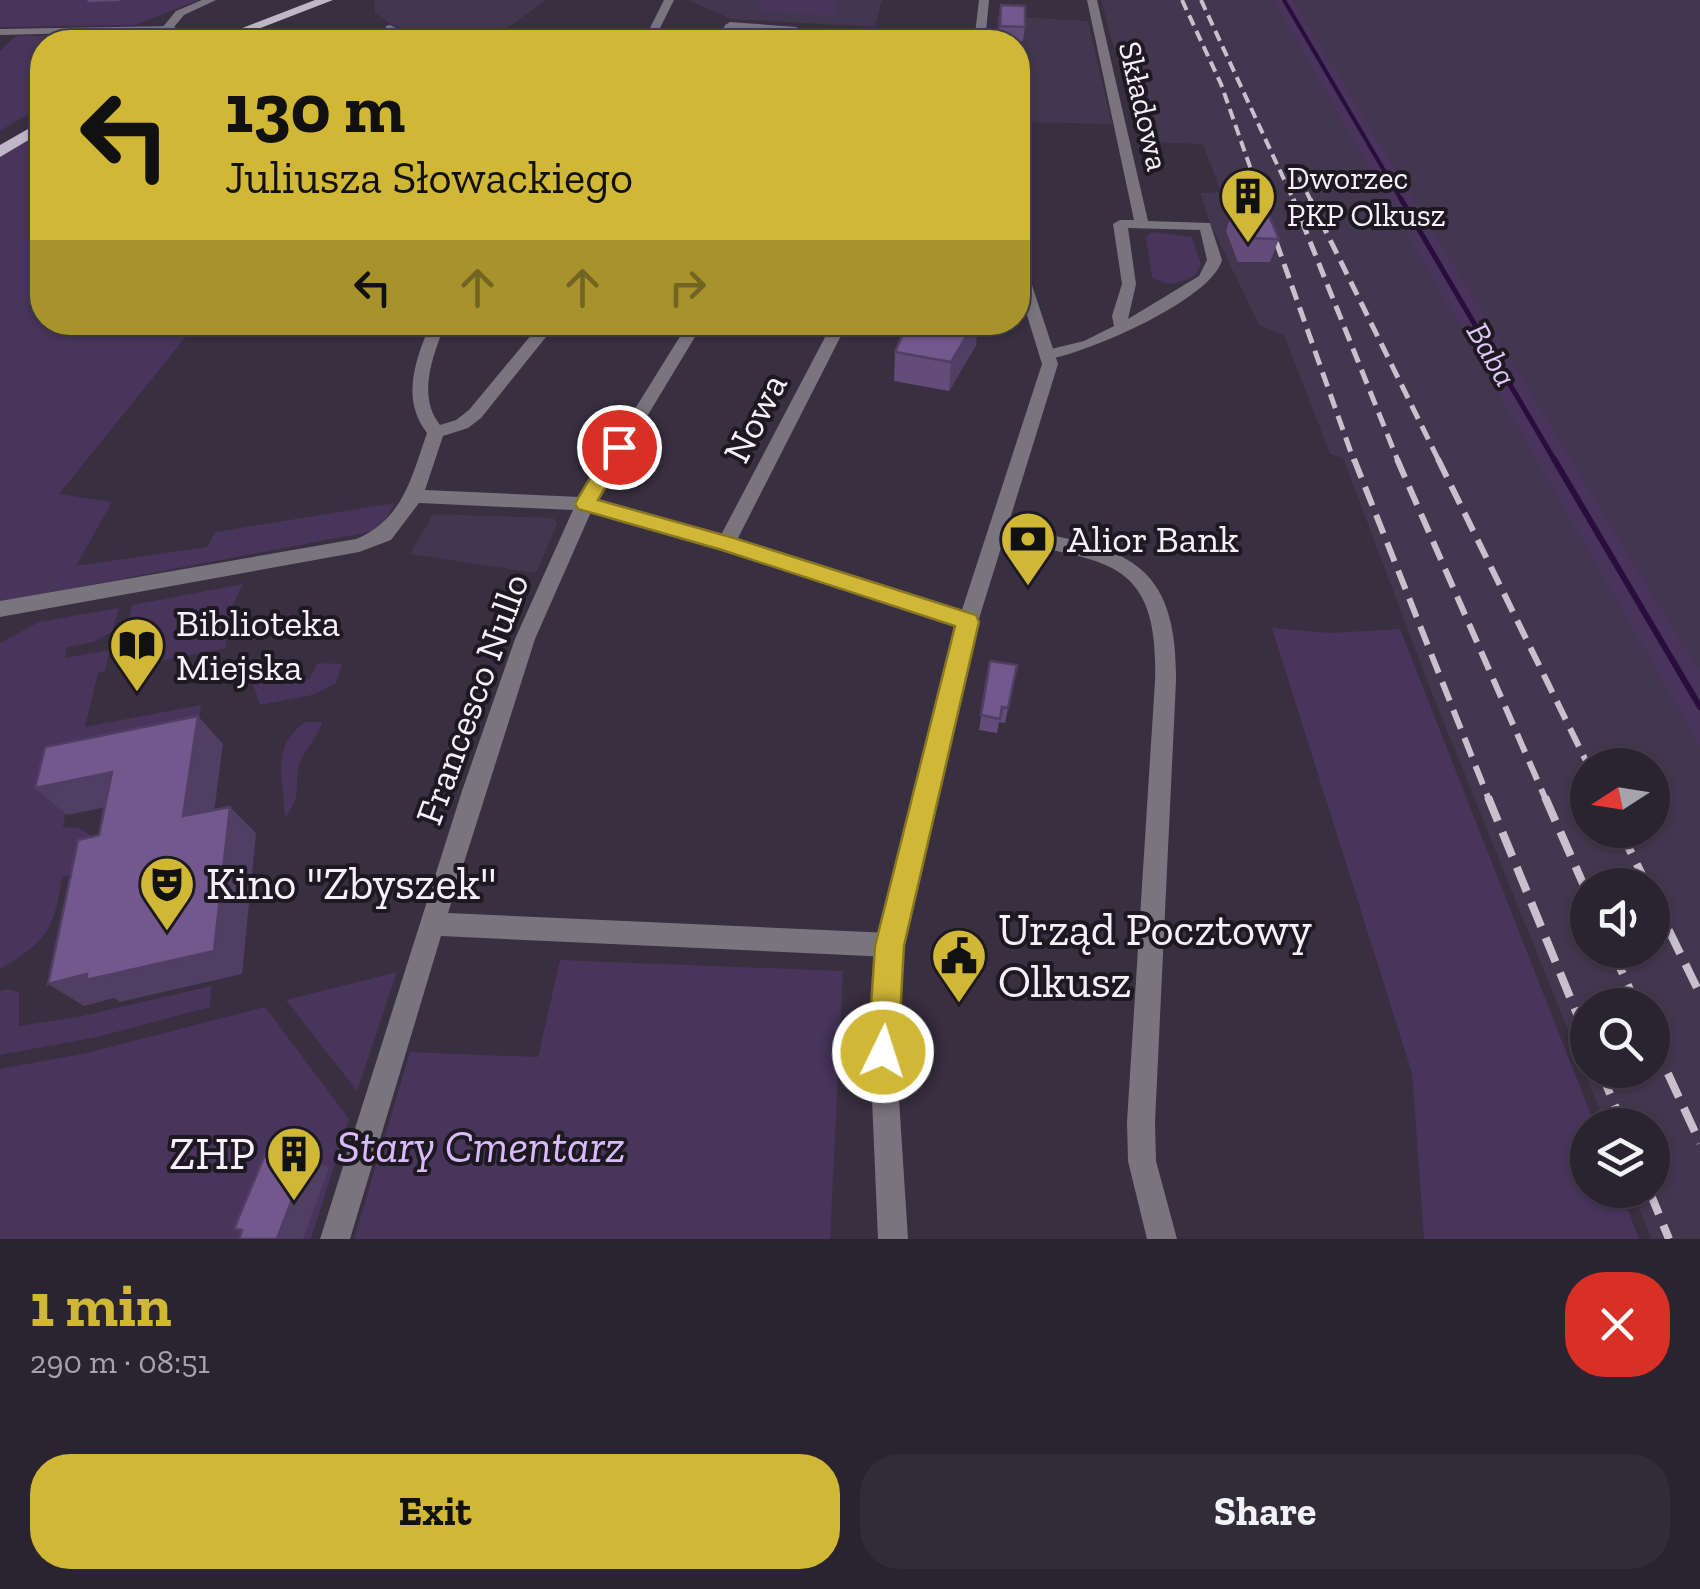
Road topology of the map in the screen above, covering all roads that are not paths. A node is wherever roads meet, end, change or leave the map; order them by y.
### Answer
1 (211, 0) edge
2 (327, 0) edge
3 (670, 0) edge
4 (984, 0) edge
5 (1092, 0) edge
6 (166, 28) junction
7 (390, 28) dead end
8 (83, 30) edge
9 (171, 30) edge
10 (246, 30) edge
11 (394, 30) edge
12 (654, 30) edge
13 (728, 30) edge
14 (794, 30) edge
15 (981, 30) edge
16 (30, 31) edge
17 (0, 32) edge
18 (30, 133) edge
19 (0, 152) edge
20 (1142, 225) junction
21 (1030, 298) edge
22 (1122, 326) junction
23 (434, 335) edge
24 (539, 335) edge
25 (688, 335) edge
26 (834, 335) edge
27 (1050, 354) junction
28 (436, 432) junction
29 (414, 496) junction
30 (585, 504) junction
31 (999, 530) junction
32 (726, 543) junction
33 (0, 609) edge
34 (968, 622) junction
35 (434, 924) junction
36 (890, 946) junction
37 (335, 1239) edge
38 (893, 1239) edge
39 (1162, 1239) edge

1 - 6 street
2 - 10 main road
3 - 12 street
4 - 15 street
5 - 20 street, Składowa
6 - 8 street
6 - 9 street
7 - 11 street
13 - 14 street
16 - 17 street
18 - 19 main road
20 - 22 street
20 - 22 street
21 - 27 street
22 - 27 street
23 - 28 street
24 - 28 street
25 - 30 street, Francesco Nullo
26 - 32 street, Nowa
27 - 31 street
28 - 29 street
29 - 30 street
29 - 33 street
30 - 32 street
30 - 35 street, Francesco Nullo
31 - 34 street
31 - 39 street
32 - 34 street
34 - 36 street
35 - 36 street
35 - 37 street, Francesco Nullo
36 - 38 street

